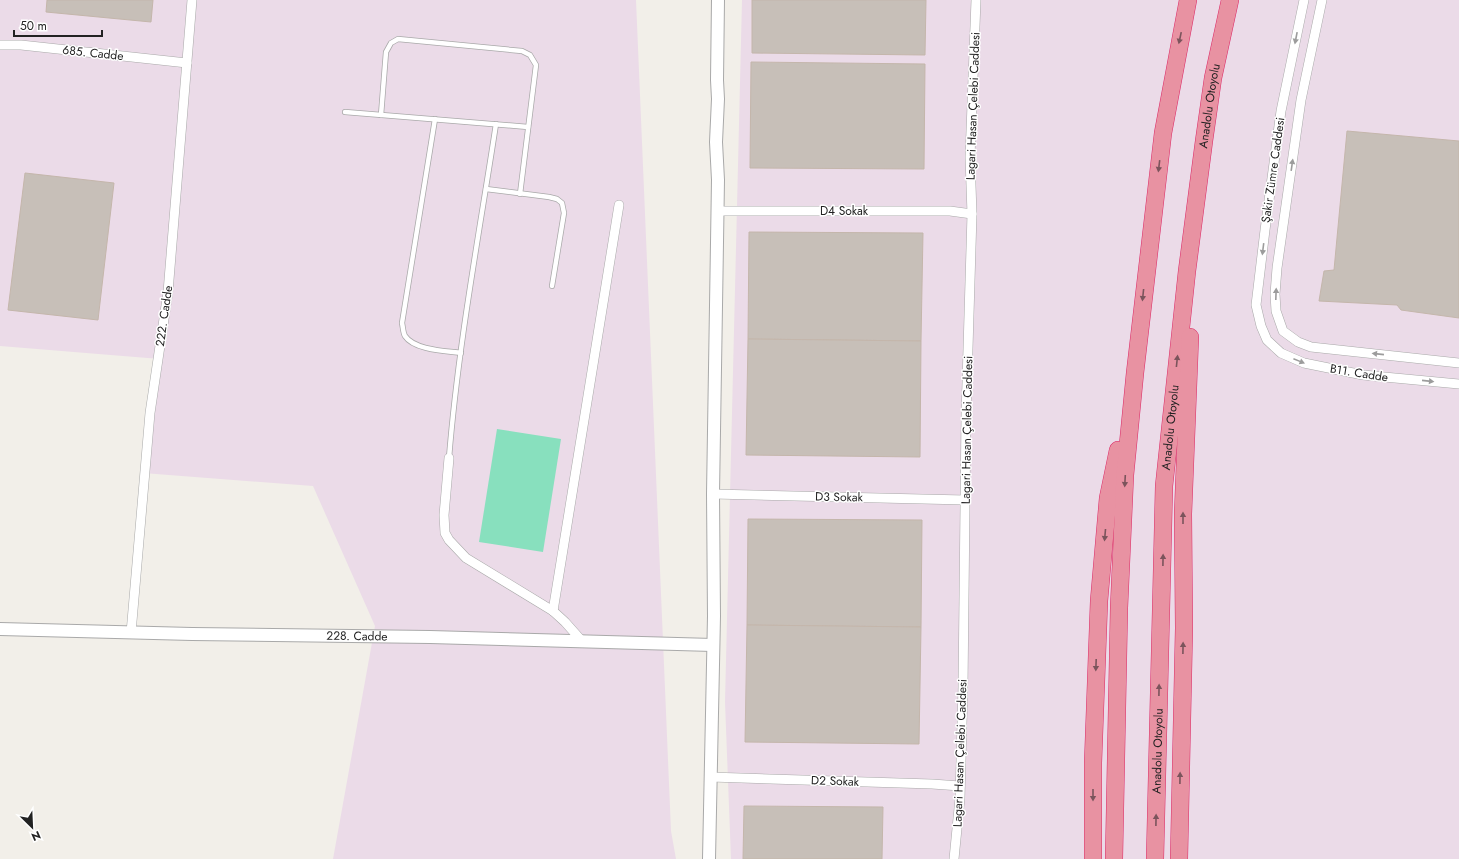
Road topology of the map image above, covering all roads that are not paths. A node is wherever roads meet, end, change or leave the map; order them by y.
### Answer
1 (192, 0) edge
2 (718, 0) edge
3 (976, 0) edge
4 (1188, 0) edge
5 (1230, 0) edge
6 (1304, 0) edge
7 (1322, 0) edge
8 (0, 45) edge
9 (187, 63) junction
10 (345, 112) dead end
11 (381, 115) junction
12 (435, 119) junction
13 (496, 124) junction
14 (528, 127) junction
15 (486, 189) junction
16 (520, 194) junction
17 (1196, 203) junction
18 (619, 205) dead end
19 (717, 211) junction
20 (972, 214) junction
21 (552, 286) dead end
22 (1283, 332) joint
23 (1267, 340) joint
24 (461, 353) junction
25 (1459, 363) edge
26 (1135, 373) junction
27 (1459, 384) edge
28 (449, 458) joint
29 (713, 494) junction
30 (965, 500) junction
31 (553, 611) junction
32 (0, 629) edge
33 (131, 632) junction
34 (581, 640) junction
35 (713, 645) junction
36 (710, 778) junction
37 (960, 786) junction
38 (709, 859) edge
39 (954, 859) edge
40 (1093, 859) edge
41 (1114, 859) edge
42 (1155, 859) edge
43 (1179, 859) edge

1 - 9 street, 222. Cadde
2 - 19 street
3 - 20 street, Lagari Hasan Çelebi Caddesi
4 -> 26 highway
5 - 17 highway, Anadolu Otoyolu
6 -> 23 street, Şakir Zümre Caddesi
22 -> 7 street, Şakir Zümre Caddesi
8 - 9 street, 685. Cadde
9 - 33 street, 222. Cadde
10 - 11 lane
11 - 12 lane
11 - 14 lane
12 - 13 lane
12 - 24 lane
13 - 14 lane
13 - 15 lane
14 - 16 lane
15 - 16 lane
15 - 24 lane
16 - 21 lane
42 -> 17 highway, Anadolu Otoyolu
43 -> 17 highway
18 - 31 street
19 - 20 street, D4 Sokak
19 - 29 street
20 - 30 street, Lagari Hasan Çelebi Caddesi
25 -> 22 street, B11. Cadde
23 -> 27 street, B11. Cadde
24 - 28 lane
26 -> 40 highway
26 -> 41 highway
28 - 31 street
29 - 30 street, D3 Sokak
29 - 35 street
30 - 37 street, Lagari Hasan Çelebi Caddesi
31 - 34 street
32 - 33 street, 228. Cadde
33 - 34 street, 228. Cadde
34 - 35 street, 228. Cadde
35 - 36 street
36 - 37 street, D2 Sokak
36 - 38 street
37 - 39 street, Lagari Hasan Çelebi Caddesi

